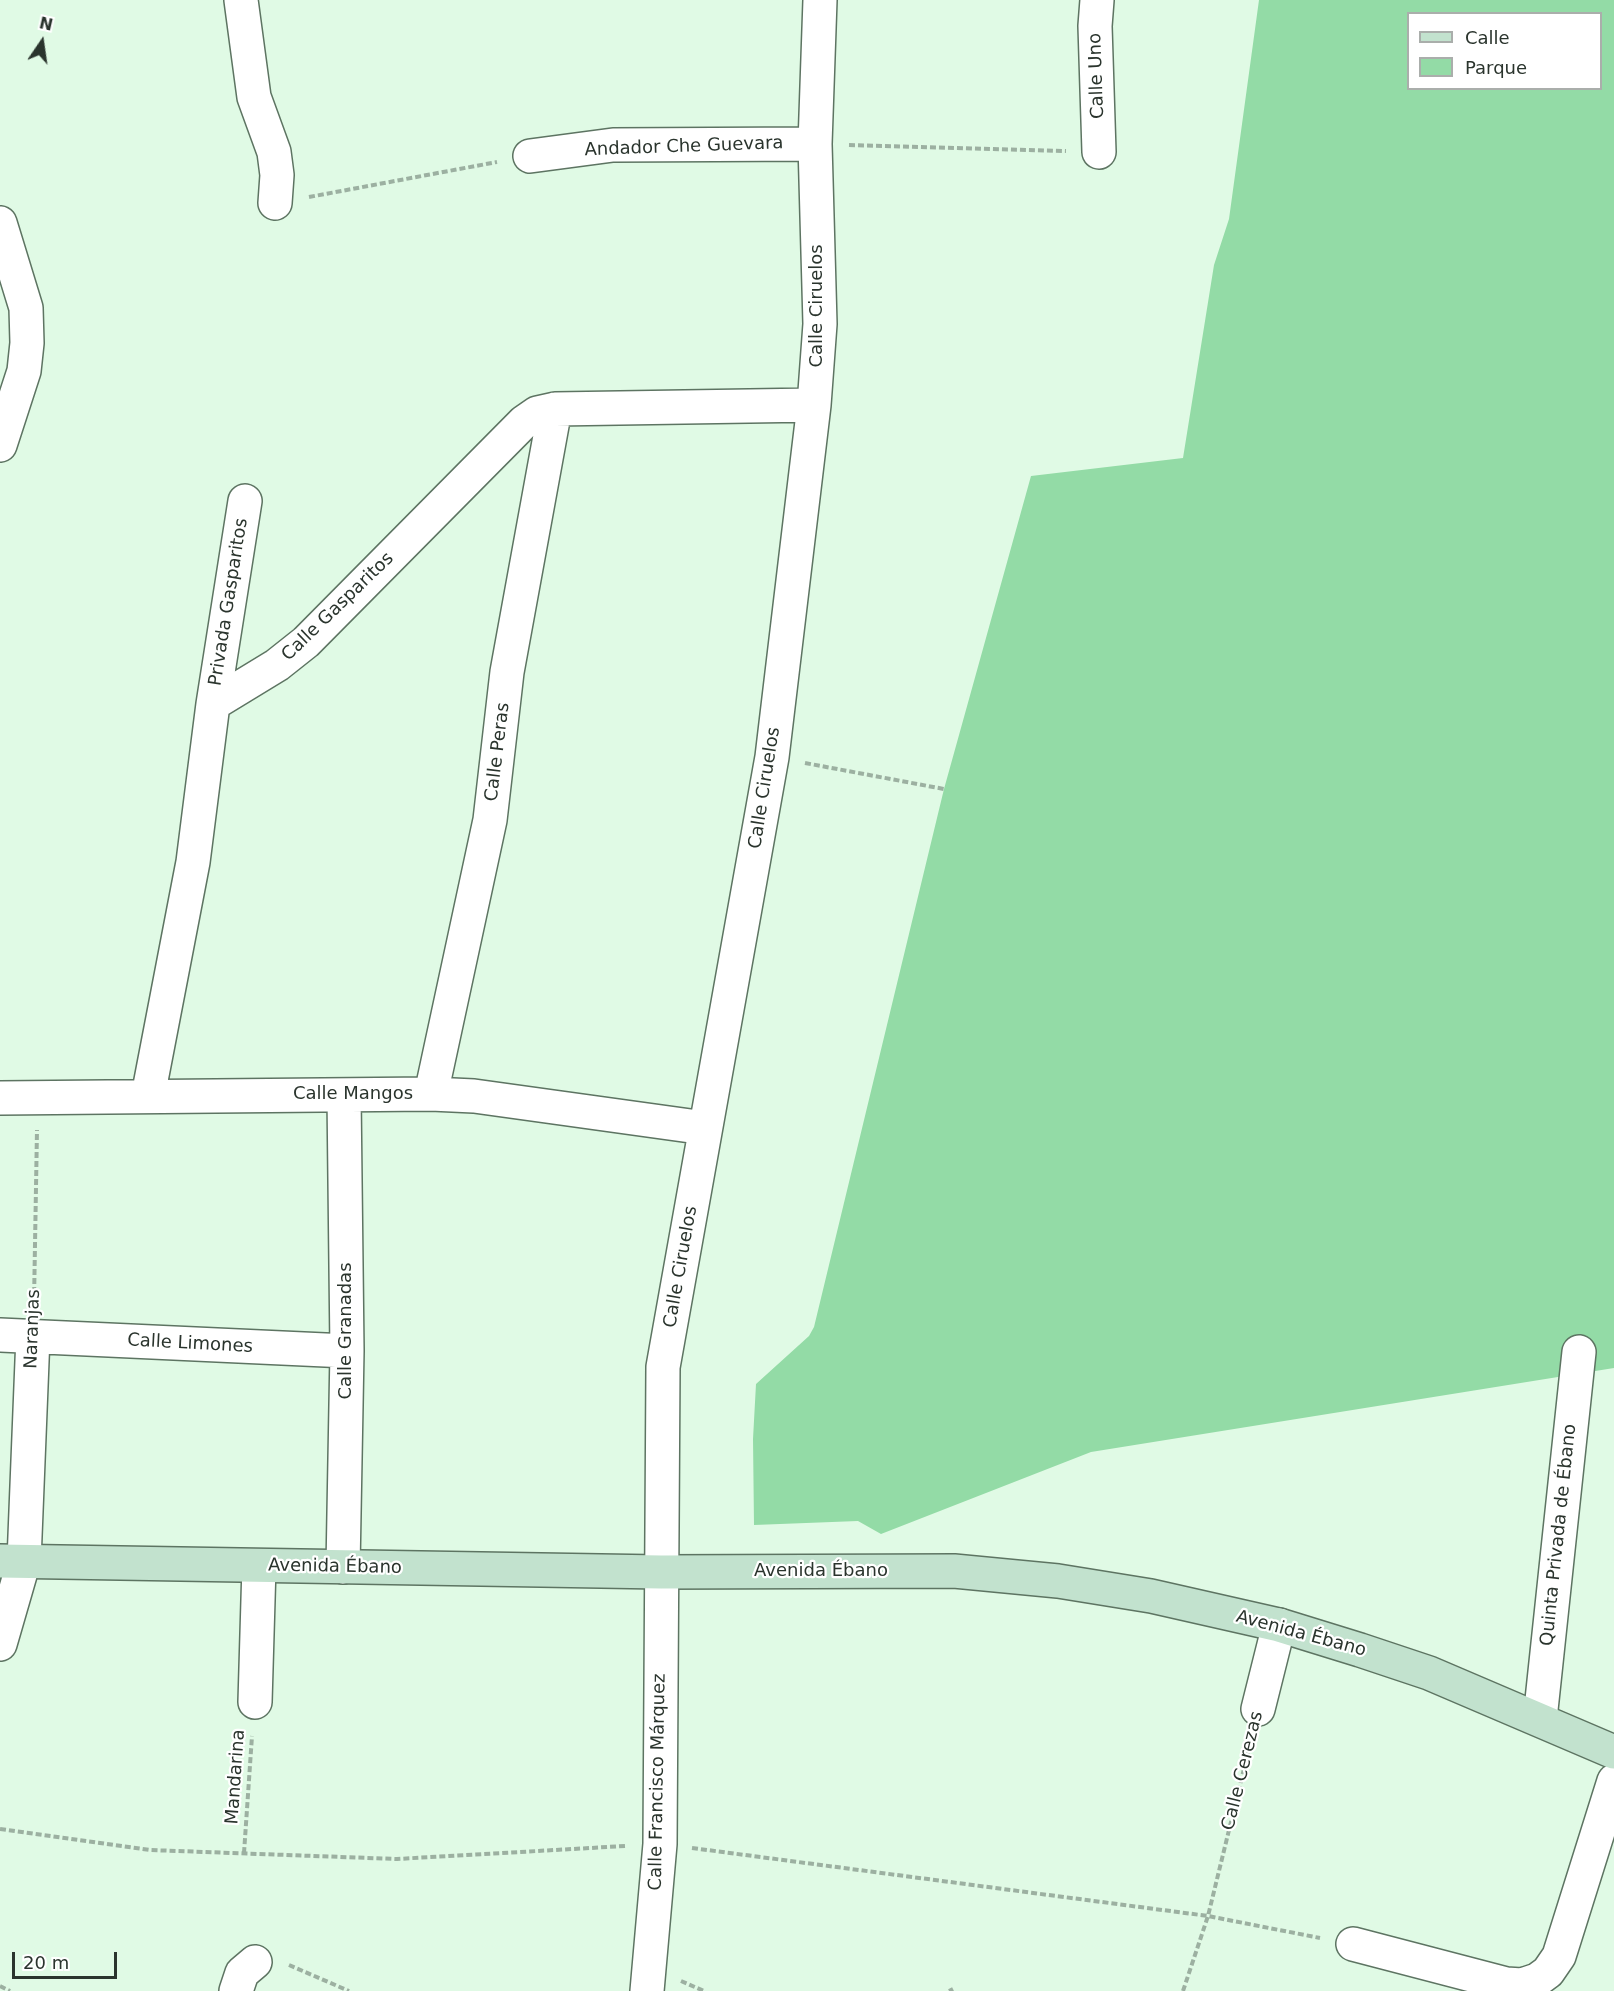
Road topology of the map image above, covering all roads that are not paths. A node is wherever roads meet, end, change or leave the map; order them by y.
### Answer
1 (241, 0) edge
2 (820, 0) edge
3 (1097, 0) edge
4 (815, 144) junction
5 (1099, 152) road end
6 (530, 156) road end
7 (275, 203) road end
8 (0, 223) edge
9 (814, 405) junction
10 (555, 409) junction
11 (0, 445) edge
12 (245, 501) dead end
13 (213, 704) junction
14 (431, 1094) junction
15 (344, 1095) junction
16 (148, 1096) junction
17 (0, 1098) edge
18 (705, 1128) junction
19 (0, 1335) edge
20 (33, 1336) junction
21 (347, 1351) junction
22 (1579, 1352) dead end
23 (12, 1561) edge
24 (259, 1566) junction
25 (344, 1567) junction
26 (661, 1572) junction
27 (1279, 1625) junction
28 (0, 1644) edge
29 (255, 1702) road end
30 (1258, 1709) road end
31 (1540, 1719) junction
32 (1614, 1752) edge
33 (1614, 1781) edge
34 (1353, 1944) dead end
35 (255, 1962) road end
36 (236, 1991) edge
37 (647, 1991) edge

1 - 7 street
2 - 4 street, Calle Ciruelos
3 - 5 street, Calle Uno
4 - 6 street, Andador Che Guevara
4 - 9 street, Calle Ciruelos
8 - 11 street
9 - 10 street, Calle Gasparitos
9 - 18 street, Calle Ciruelos
10 - 13 street, Calle Gasparitos
10 - 14 street, Calle Peras
12 - 13 street, Privada Gasparitos
13 - 16 street
14 - 15 street, Calle Mangos
14 - 18 street, Calle Mangos
15 - 16 street, Calle Mangos
15 - 21 street, Calle Granadas
16 - 17 street, Calle Mangos
18 - 26 street, Calle Ciruelos
19 - 20 street, Calle Limones
20 - 21 street, Calle Limones
20 - 23 street, Naranjas
21 - 25 street, Calle Granadas
22 - 31 street, Quinta Privada de Ébano
23 - 24 main road, Avenida Ébano
23 - 28 street, Naranjas
24 - 25 main road, Avenida Ébano
24 - 29 street
25 - 26 main road, Avenida Ébano
26 - 27 main road, Avenida Ébano
26 - 37 street, Calle Francisco Márquez
27 - 30 street, Calle Cerezas
27 - 31 main road, Avenida Ébano
31 - 32 main road, Avenida Ébano
33 - 34 street
35 - 36 street

